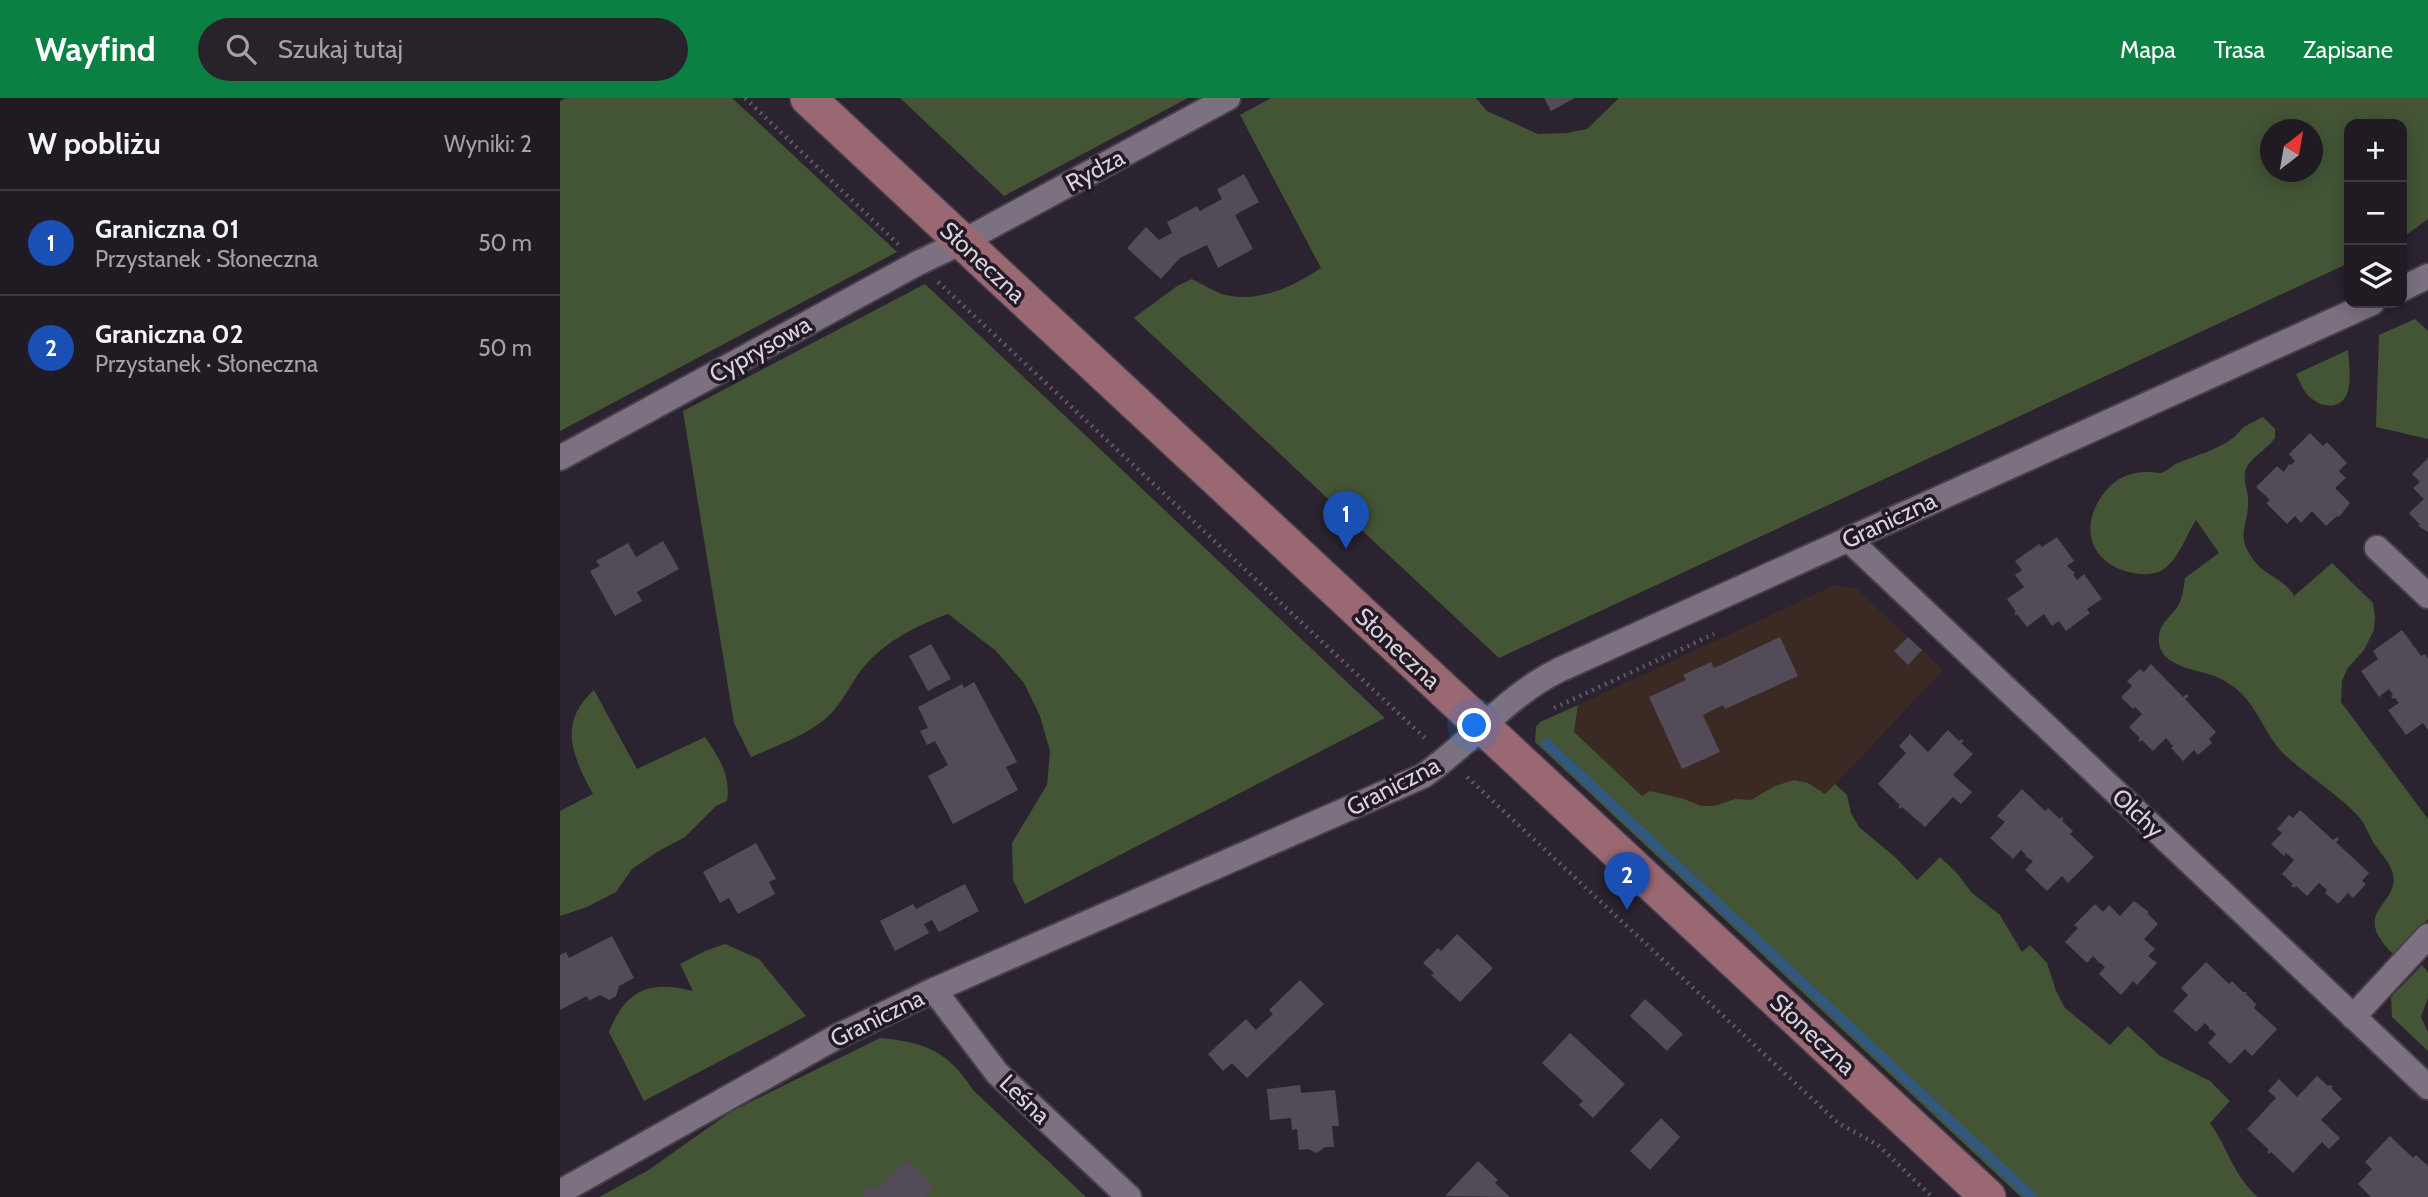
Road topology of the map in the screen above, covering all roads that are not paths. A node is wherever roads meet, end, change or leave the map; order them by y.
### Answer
1 (808, 98) edge
2 (1228, 98) edge
3 (962, 242) junction
4 (2361, 308) edge
5 (560, 458) edge
6 (1848, 539) junction
7 (2377, 548) dead end
8 (2428, 596) edge
9 (1483, 727) junction
10 (2428, 936) edge
11 (934, 990) junction
12 (2354, 1017) junction
13 (2428, 1087) edge
14 (560, 1192) edge
15 (1129, 1197) edge
16 (1988, 1197) edge

1 - 3 main road, Słoneczna
2 - 3 street, Rydza
3 - 5 street, Cyprysowa
3 - 9 main road, Słoneczna
4 - 6 street, Graniczna
6 - 9 street, Graniczna
6 - 12 street, Olchy
7 - 8 street
9 - 11 street, Graniczna
9 - 16 main road, Słoneczna
10 - 12 street
11 - 14 street, Graniczna
11 - 15 street, Leśna
12 - 13 street, Olchy

